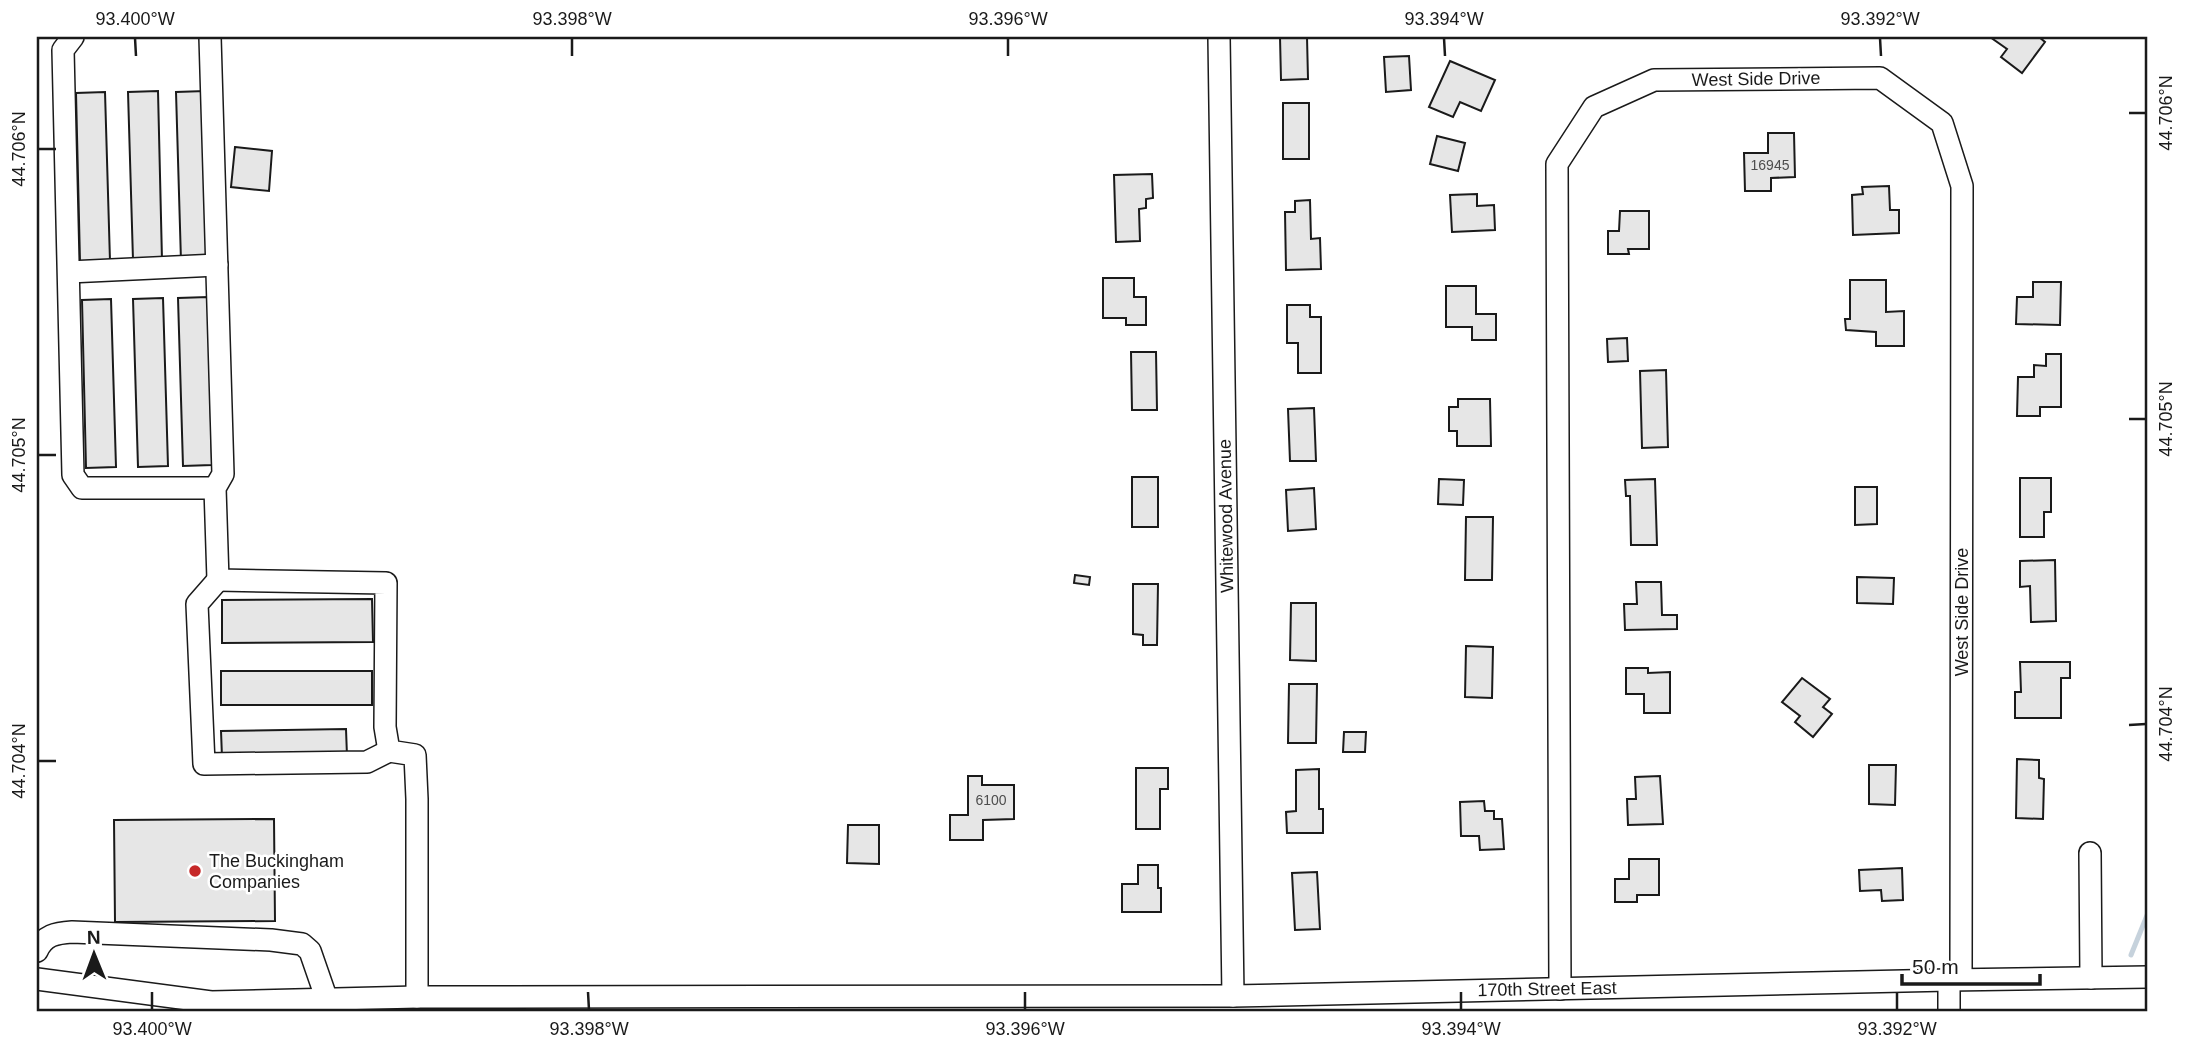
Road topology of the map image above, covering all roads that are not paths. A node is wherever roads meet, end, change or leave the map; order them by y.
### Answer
1 (74, 37) edge
2 (210, 37) edge
3 (1219, 37) edge
4 (217, 265) junction
5 (69, 272) junction
6 (215, 488) junction
7 (218, 580) junction
8 (389, 751) junction
9 (2090, 853) dead end
10 (37, 951) edge
11 (2148, 977) edge
12 (2091, 978) junction
13 (37, 979) edge
14 (1955, 980) junction
15 (1560, 989) junction
16 (1233, 996) junction
17 (417, 997) junction
18 (327, 1000) junction
19 (516, 1004) edge
20 (679, 1004) edge
21 (1950, 1011) edge

1 - 5 street
2 - 4 street
3 - 16 street, Whitewood Avenue
4 - 5 street
4 - 6 street
5 - 6 street
6 - 7 street
7 - 8 street
7 - 8 street
8 - 17 street
9 - 12 street
10 - 18 street
11 - 12 street, 170th Street East
12 - 14 street, 170th Street East
13 - 18 street, 170th Street East
14 - 15 street, 170th Street East
14 - 15 street, West Side Drive
14 - 21 street, West Side Drive
15 - 16 street, 170th Street East
16 - 20 street, 170th Street East
17 - 18 street, 170th Street East
17 - 19 street, 170th Street East
19 - 20 street, 170th Street East

